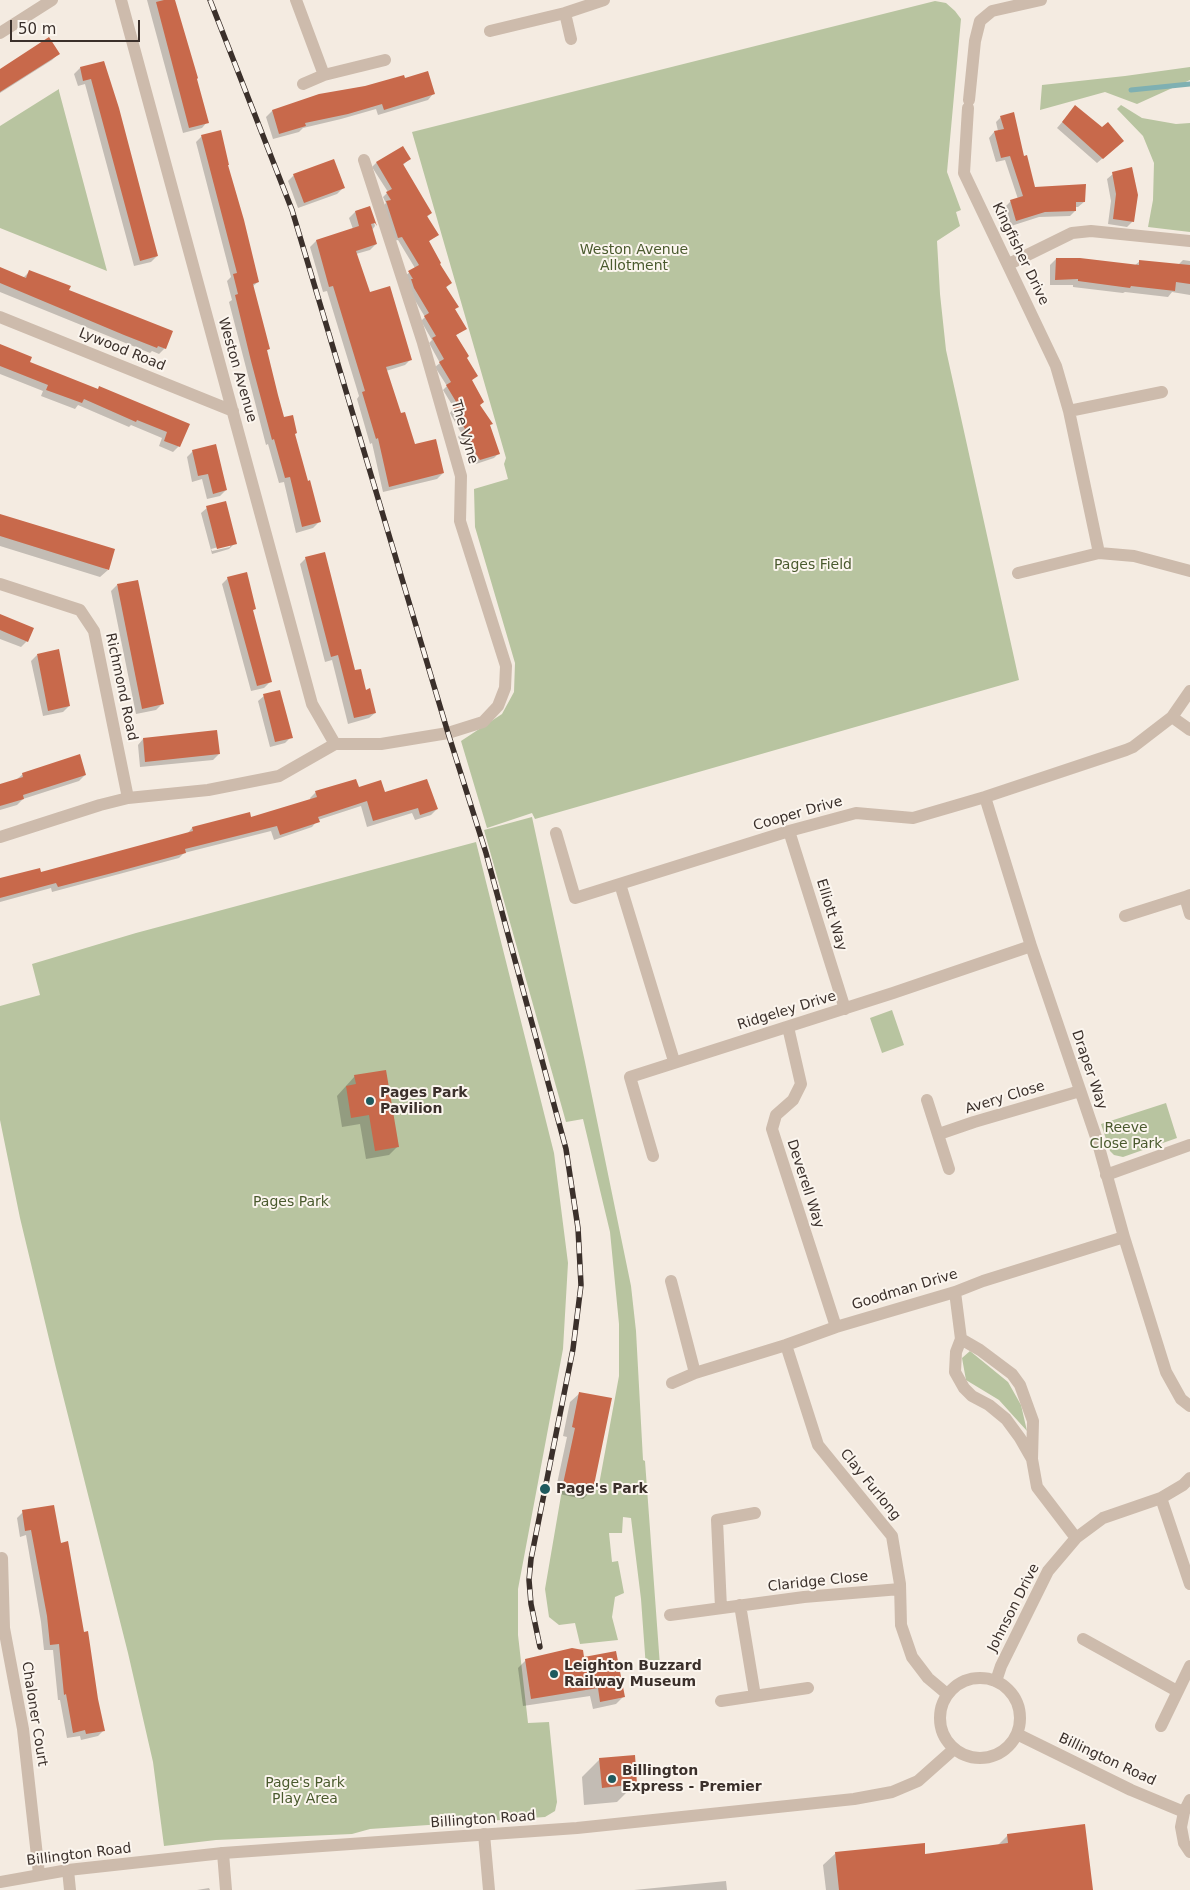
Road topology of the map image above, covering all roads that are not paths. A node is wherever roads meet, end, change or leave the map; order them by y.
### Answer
1 (52, 0) edge
2 (121, 0) edge
3 (296, 0) edge
4 (604, 0) edge
5 (1041, 0) edge
6 (564, 12) junction
7 (490, 31) dead end
8 (0, 33) edge
9 (571, 39) dead end
10 (385, 60) dead end
11 (324, 75) junction
12 (303, 84) dead end
13 (364, 160) dead end
14 (1190, 241) edge
15 (1009, 264) junction
16 (0, 317) edge
17 (1162, 392) dead end
18 (233, 411) junction
19 (1068, 411) junction
20 (1099, 553) junction
21 (1190, 571) edge
22 (1018, 573) dead end
23 (0, 584) edge
24 (1190, 691) edge
25 (1172, 717) junction
26 (1190, 730) edge
27 (335, 744) junction
28 (985, 797) junction
29 (128, 798) junction
30 (790, 831) junction
31 (556, 833) dead end
32 (0, 837) edge
33 (620, 884) junction
34 (1188, 896) edge
35 (1190, 914) edge
36 (1125, 916) dead end
37 (1031, 946) junction
38 (845, 1009) junction
39 (788, 1027) junction
40 (674, 1061) junction
41 (1080, 1090) junction
42 (926, 1100) dead end
43 (939, 1134) junction
44 (1190, 1145) edge
45 (653, 1156) dead end
46 (949, 1169) dead end
47 (1106, 1175) junction
48 (1124, 1237) junction
49 (671, 1281) dead end
50 (955, 1292) junction
51 (836, 1327) junction
52 (961, 1339) junction
53 (786, 1345) junction
54 (695, 1373) junction
55 (672, 1383) dead end
56 (1190, 1406) edge
57 (1032, 1459) junction
58 (1190, 1478) edge
59 (1161, 1498) junction
60 (755, 1514) dead end
61 (1076, 1538) junction
62 (2, 1558) dead end
63 (1190, 1584) edge
64 (900, 1589) junction
65 (740, 1605) junction
66 (721, 1608) junction
67 (670, 1615) dead end
68 (1083, 1639) dead end
69 (1190, 1666) edge
70 (996, 1681) junction
71 (808, 1688) dead end
72 (1177, 1691) junction
73 (947, 1694) junction
74 (755, 1696) junction
75 (721, 1701) dead end
76 (1161, 1726) dead end
77 (1017, 1734) junction
78 (954, 1750) junction
79 (1187, 1806) edge
80 (484, 1834) junction
81 (1190, 1852) edge
82 (223, 1854) junction
83 (68, 1870) junction
84 (39, 1874) junction
85 (0, 1882) edge
86 (70, 1890) edge
87 (226, 1890) edge
88 (489, 1890) edge

1 - 8 street
2 - 18 street, Weston Avenue
3 - 11 street
4 - 6 street
5 - 15 street, Kingfisher Drive
6 - 7 street
6 - 9 street
10 - 11 street
11 - 12 street
13 - 27 street, The Vyne
14 - 15 street
15 - 19 street, Kingfisher Drive
16 - 18 street, Lywood Road
17 - 19 street
18 - 27 street, Weston Avenue
19 - 20 street, Kingfisher Drive
20 - 21 street
20 - 22 street
23 - 29 street, Richmond Road
24 - 25 street, Cooper Drive
25 - 26 street
25 - 28 street, Cooper Drive
27 - 29 street
28 - 30 street, Cooper Drive
28 - 37 street, Draper Way
29 - 32 street
30 - 33 street, Cooper Drive
30 - 38 street, Elliott Way
31 - 33 street, Cooper Drive
33 - 40 street
34 - 35 street
34 - 36 street
37 - 38 street, Ridgeley Drive
37 - 41 street, Draper Way
38 - 39 street, Ridgeley Drive
39 - 40 street, Ridgeley Drive
39 - 51 street, Deverell Way
40 - 45 street, Ridgeley Drive
41 - 43 street, Avery Close
41 - 47 street, Draper Way
42 - 43 street
43 - 46 street
44 - 47 street
47 - 48 street, Draper Way
48 - 50 street, Goodman Drive
48 - 56 street, Draper Way
49 - 54 street
50 - 51 street, Goodman Drive
50 - 52 street
51 - 53 street, Goodman Drive
52 - 57 street
52 - 57 street
53 - 54 street, Goodman Drive
53 - 64 street, Clay Furlong
54 - 55 street, Goodman Drive
57 - 61 street
58 - 59 street, Johnson Drive
59 - 61 street, Johnson Drive
59 - 63 street
60 - 66 street
61 - 70 street, Johnson Drive
62 - 84 street, Chaloner Court
64 - 65 street, Claridge Close
64 - 73 street, Clay Furlong
65 - 66 street, Claridge Close
65 - 74 street
66 - 67 street, Claridge Close
68 - 72 street
69 - 72 street
70 - 73 street
70 - 77 street
71 - 74 street
72 - 76 street
73 - 78 street
74 - 75 street
77 - 78 street
77 - 79 street, Billington Road
78 - 80 street, Billington Road
79 - 81 street, Billington Road
80 - 82 street, Billington Road
80 - 88 street
82 - 83 street, Billington Road
82 - 87 street
83 - 84 street, Billington Road
83 - 86 street
84 - 85 street, Billington Road

